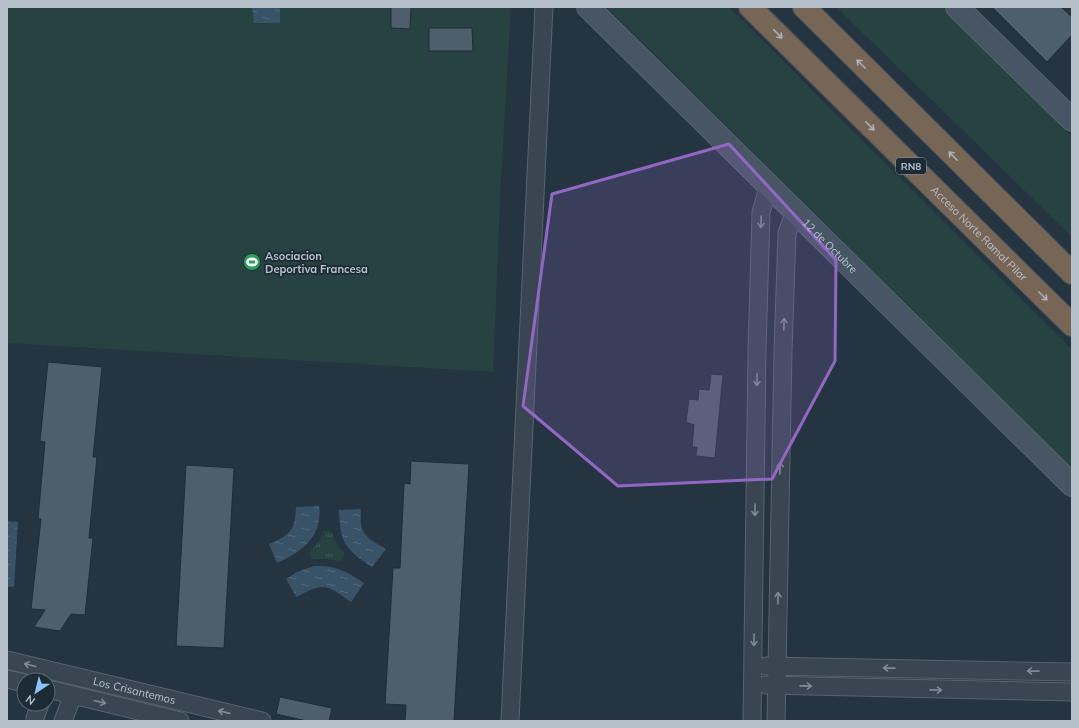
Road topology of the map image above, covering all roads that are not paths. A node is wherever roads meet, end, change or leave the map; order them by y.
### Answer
1 (544, 7) edge
2 (588, 7) edge
3 (750, 7) edge
4 (804, 7) edge
5 (957, 7) edge
6 (1072, 120) edge
7 (769, 184) junction
8 (981, 184) junction
9 (794, 211) junction
10 (1072, 260) edge
11 (1072, 273) edge
12 (1072, 324) edge
13 (757, 351) junction
14 (783, 351) junction
15 (1072, 485) edge
16 (7, 660) edge
17 (776, 665) junction
18 (753, 666) junction
19 (1072, 672) edge
20 (61, 673) junction
21 (753, 685) junction
22 (777, 686) junction
23 (60, 692) edge
24 (1072, 692) edge
25 (172, 699) junction
26 (174, 719) edge
27 (63, 721) edge
28 (262, 721) edge
29 (510, 721) edge
30 (752, 721) edge
31 (776, 721) edge

1 - 29 street
2 - 7 street, 12 de Octubre
3 -> 12 highway, Acceso Norte Ramal Pilar / RN8
8 -> 4 highway
5 - 6 street
7 - 9 street, 12 de Octubre
7 -> 13 street
8 - 10 highway
8 - 11 highway
14 -> 9 street
9 - 15 street, 12 de Octubre
13 - 14 street
13 -> 18 street
17 -> 14 street
20 -> 16 street, Los Crisantemos
17 - 18 street
19 -> 17 street
17 - 22 street
18 - 21 street
20 - 23 street
20 - 25 street, Los Crisantemos
21 - 22 street
21 - 30 street
22 -> 24 street
22 - 31 street
23 -> 26 street, Los Crisantemos
23 - 27 street
25 - 26 street
28 -> 25 street, Los Crisantemos

